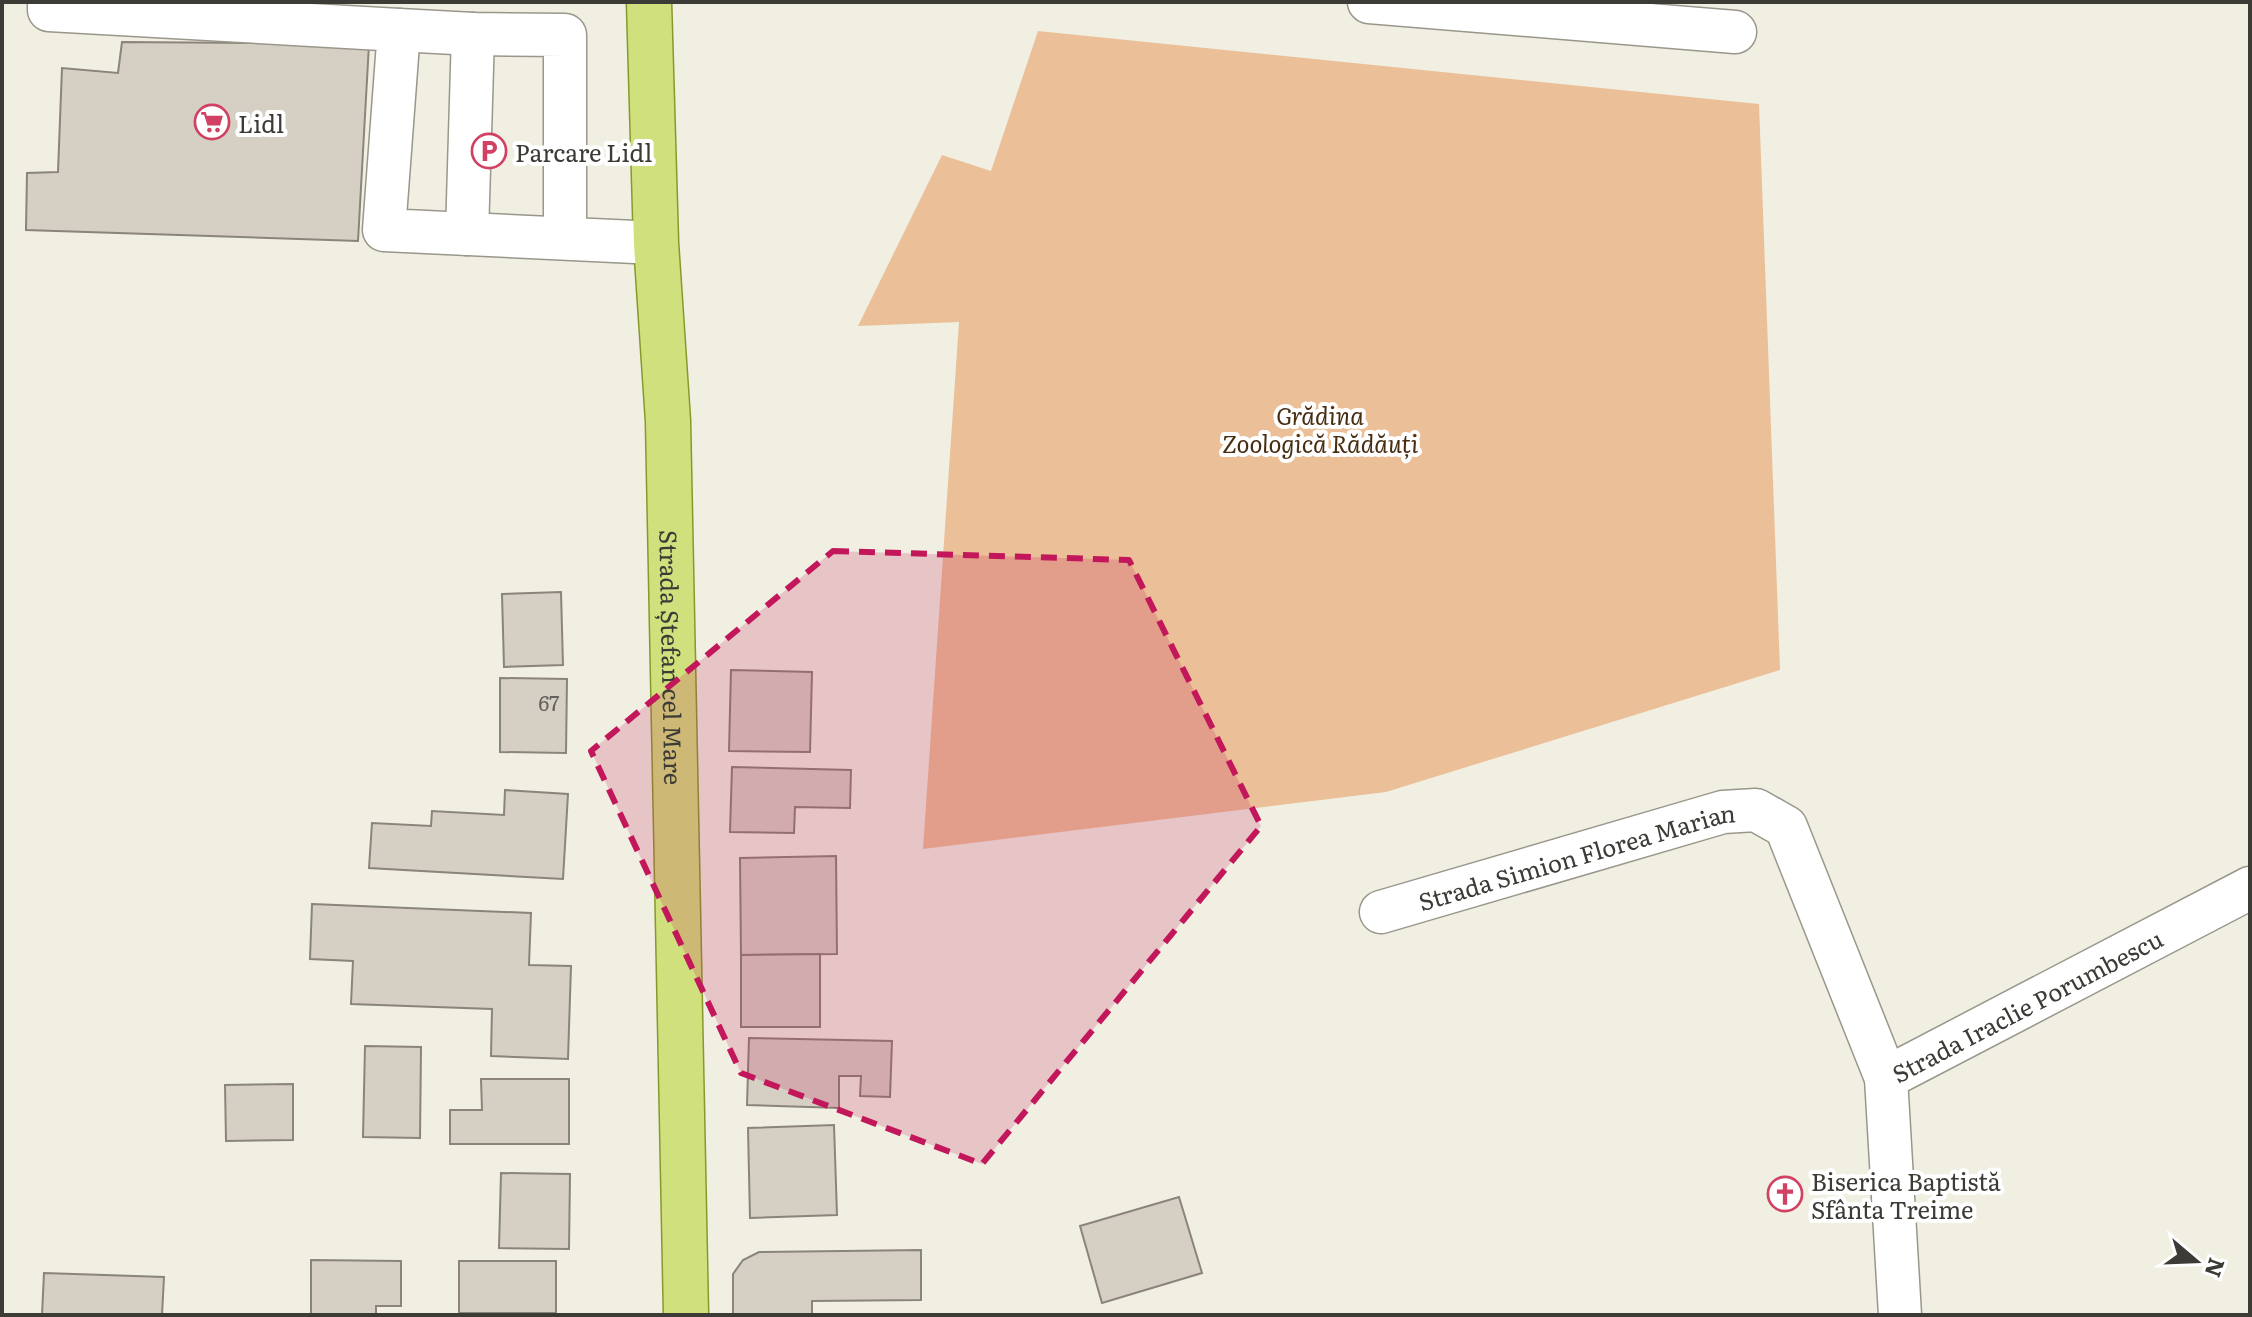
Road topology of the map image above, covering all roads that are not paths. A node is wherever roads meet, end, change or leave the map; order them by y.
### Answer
1 (49, 2) edge
2 (649, 2) edge
3 (1369, 2) edge
4 (399, 30) junction
5 (1735, 32) dead end
6 (473, 34) junction
7 (467, 234) junction
8 (565, 237) junction
9 (656, 243) junction
10 (2250, 888) edge
11 (1381, 912) dead end
12 (1886, 1078) junction
13 (686, 1315) edge
14 (1900, 1315) edge

1 - 4 street
2 - 9 main road, Strada Ștefan cel Mare
3 - 5 street
4 - 6 street
4 - 7 street
6 - 7 street
6 - 8 street
7 - 8 street
8 - 9 street
9 - 13 main road, Strada Ștefan cel Mare
10 - 12 street, Strada Iraclie Porumbescu
11 - 12 street, Strada Simion Florea Marian
12 - 14 street, Strada Iraclie Porumbescu

